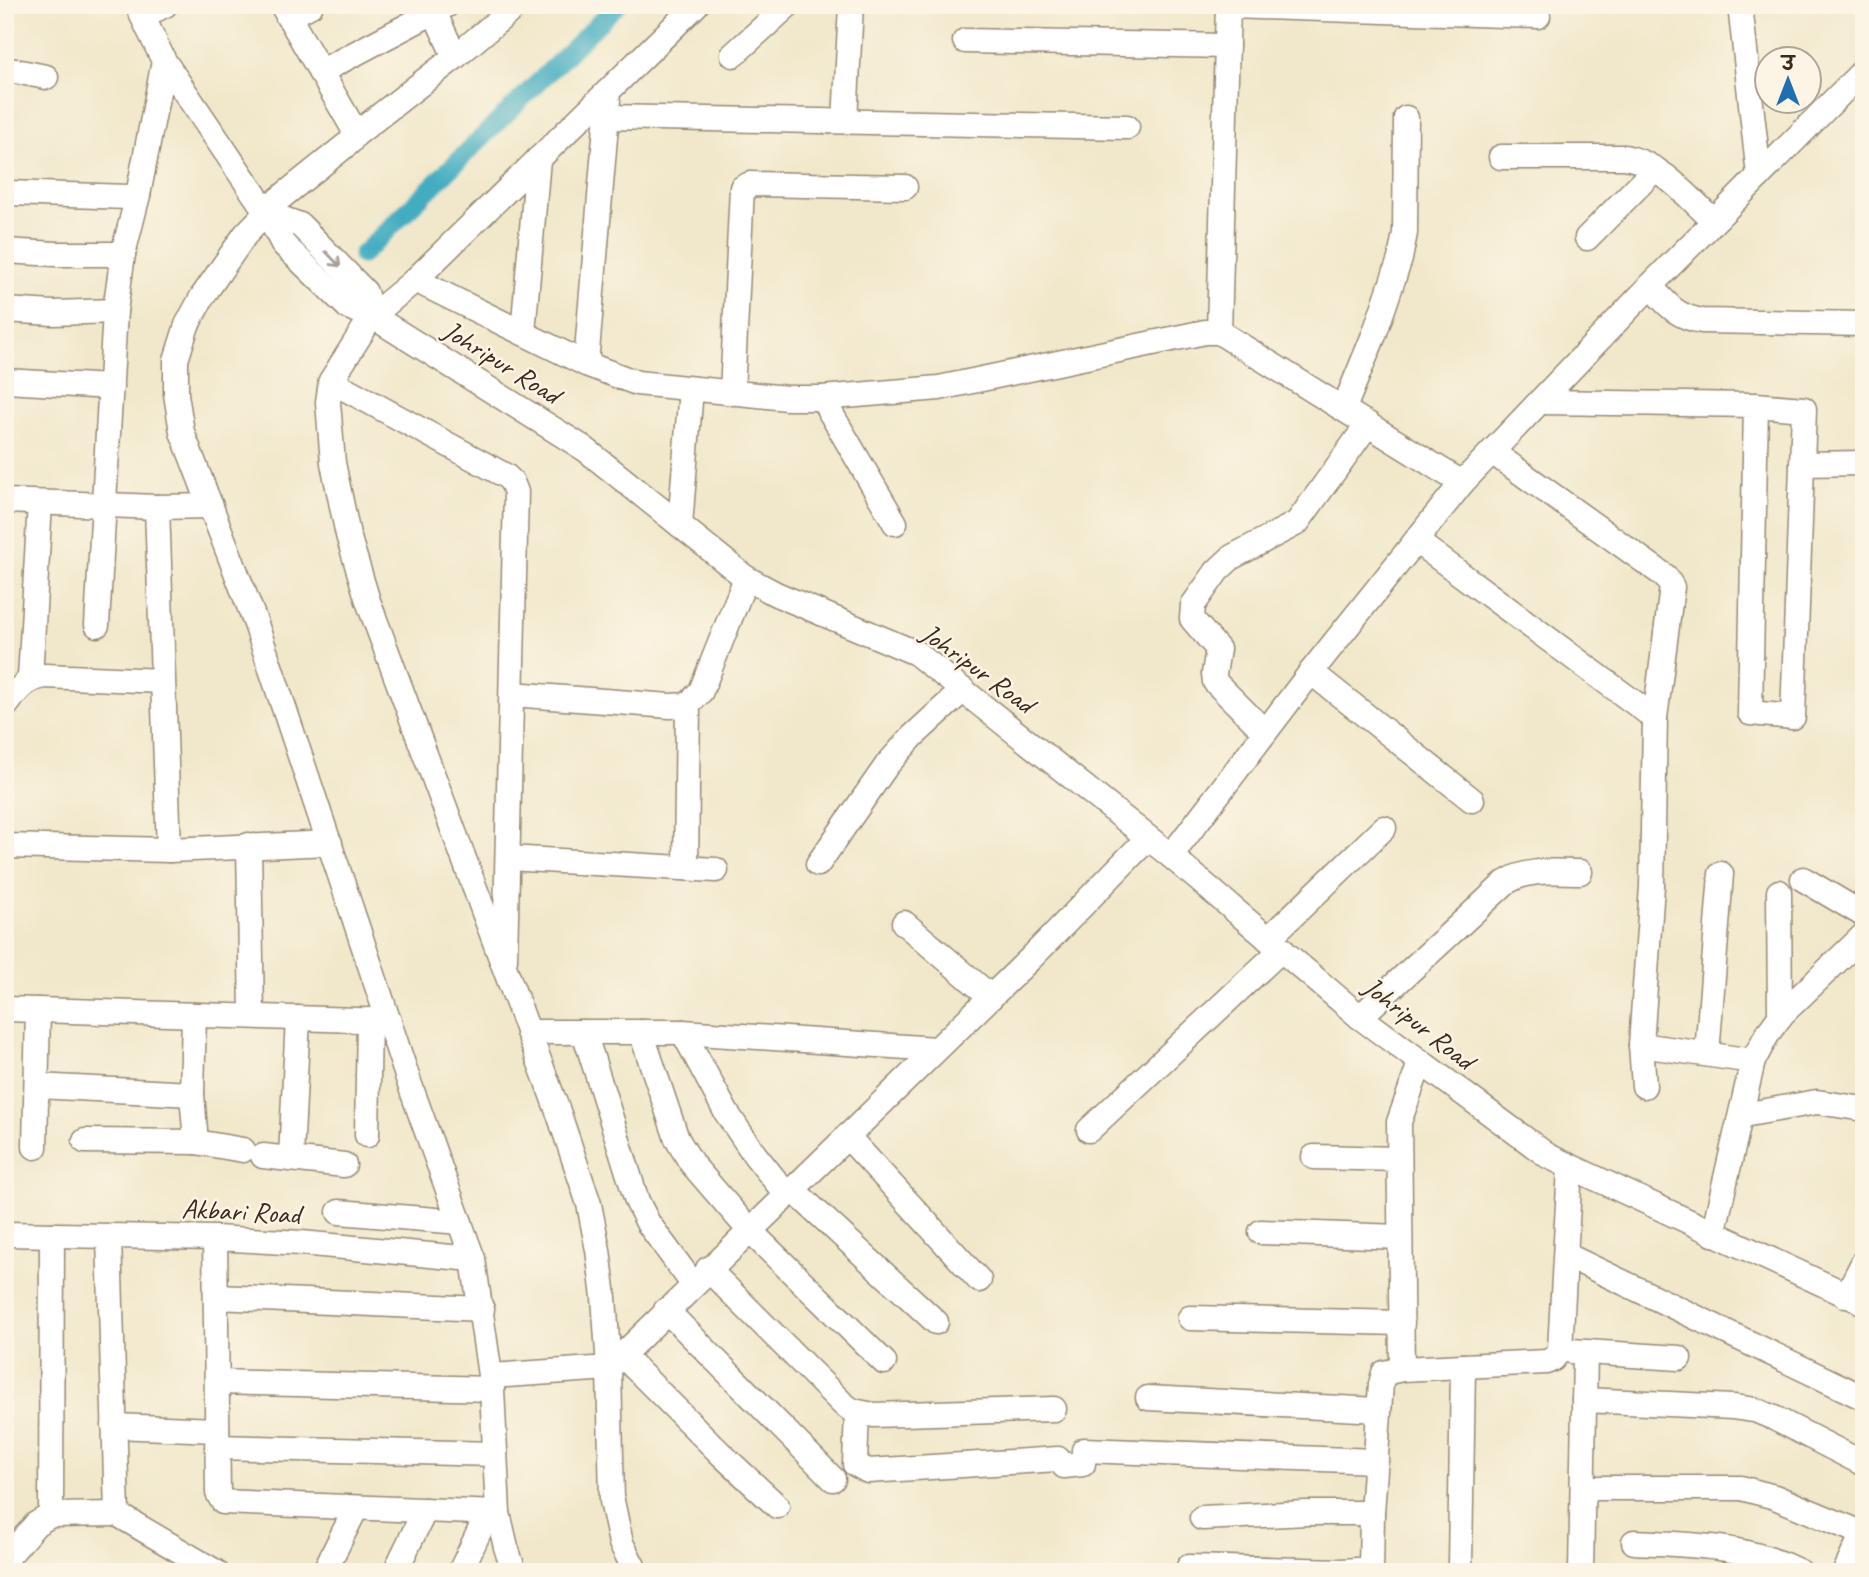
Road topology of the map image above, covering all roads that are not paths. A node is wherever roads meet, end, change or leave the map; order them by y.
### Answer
1 (165, 5) edge
2 (311, 5) edge
3 (517, 5) edge
4 (696, 5) edge
5 (788, 5) edge
6 (851, 5) edge
7 (1228, 5) edge
8 (1741, 5) edge
9 (437, 8) edge
10 (140, 11) edge
11 (285, 11) edge
12 (1538, 16) dead end
13 (965, 41) dead end
14 (1227, 46) junction
15 (733, 55) dead end
16 (455, 57) junction
17 (164, 61) junction
18 (5, 69) edge
19 (1864, 69) edge
20 (320, 72) junction
21 (46, 76) dead end
22 (609, 90) junction
23 (607, 117) junction
24 (1406, 118) dead end
25 (845, 121) junction
26 (1127, 127) dead end
27 (355, 135) junction
28 (1501, 157) dead end
29 (538, 159) junction
30 (1655, 169) junction
31 (1759, 176) junction
32 (905, 187) dead end
33 (8, 193) dead end
34 (138, 195) junction
35 (267, 213) junction
36 (1714, 221) junction
37 (1587, 238) dead end
38 (5, 251) edge
39 (123, 254) junction
40 (415, 280) junction
41 (1650, 286) junction
42 (362, 305) junction
43 (5, 310) edge
44 (115, 311) junction
45 (1864, 324) edge
46 (1219, 332) junction
47 (523, 333) junction
48 (586, 364) junction
49 (5, 381) edge
50 (331, 382) junction
51 (111, 387) junction
52 (691, 389) junction
53 (732, 393) junction
54 (822, 398) junction
55 (1540, 402) junction
56 (1756, 405) junction
57 (1344, 408) junction
58 (1368, 424) junction
59 (1492, 452) junction
60 (1864, 463) edge
61 (1802, 464) junction
62 (1462, 483) junction
63 (5, 502) edge
64 (40, 503) junction
65 (102, 505) junction
66 (211, 506) junction
67 (157, 507) junction
68 (895, 523) dead end
69 (680, 525) junction
70 (1416, 541) junction
71 (746, 578) junction
72 (97, 625) dead end
73 (1311, 672) junction
74 (30, 678) junction
75 (163, 681) junction
76 (962, 690) junction
77 (512, 694) junction
78 (688, 705) junction
79 (5, 708) edge
80 (1655, 718) junction
81 (1265, 732) junction
82 (1472, 800) dead end
83 (1384, 828) dead end
84 (1148, 838) junction
85 (330, 843) junction
86 (249, 845) junction
87 (5, 846) edge
88 (169, 850) junction
89 (1171, 856) junction
90 (508, 858) junction
91 (818, 864) dead end
92 (686, 868) junction
93 (716, 870) dead end
94 (1580, 872) dead end
95 (1721, 874) dead end
96 (1803, 879) dead end
97 (1779, 892) dead end
98 (1864, 915) edge
99 (904, 922) dead end
100 (1864, 935) edge
101 (1275, 944) junction
102 (505, 971) junction
103 (991, 997) junction
104 (5, 1009) edge
105 (38, 1010) junction
106 (194, 1015) junction
107 (252, 1016) junction
108 (1360, 1017) junction
109 (1780, 1017) junction
110 (298, 1018) junction
111 (379, 1021) junction
112 (528, 1032) junction
113 (584, 1032) junction
114 (641, 1032) junction
115 (683, 1032) junction
116 (1641, 1045) junction
117 (936, 1049) junction
118 (1707, 1054) junction
119 (1753, 1061) junction
120 (1420, 1063) junction
121 (37, 1086) junction
122 (1643, 1086) dead end
123 (192, 1094) junction
124 (1864, 1110) edge
125 (1742, 1115) junction
126 (1089, 1130) dead end
127 (367, 1135) dead end
128 (846, 1136) junction
129 (85, 1141) dead end
130 (196, 1142) junction
131 (35, 1147) dead end
132 (291, 1157) junction
133 (1314, 1157) dead end
134 (1399, 1159) junction
135 (344, 1165) dead end
136 (1570, 1167) junction
137 (789, 1191) junction
138 (339, 1212) dead end
139 (460, 1222) junction
140 (749, 1230) junction
141 (1261, 1232) dead end
142 (5, 1234) edge
143 (1713, 1234) junction
144 (52, 1235) junction
145 (109, 1237) junction
146 (1400, 1237) junction
147 (215, 1238) junction
148 (1566, 1255) junction
149 (473, 1259) junction
150 (1864, 1261) edge
151 (700, 1277) junction
152 (979, 1280) dead end
153 (217, 1297) junction
154 (1855, 1299) edge
155 (482, 1309) junction
156 (666, 1310) junction
157 (1190, 1318) dead end
158 (936, 1322) dead end
159 (1402, 1323) junction
160 (1560, 1350) junction
161 (1585, 1353) junction
162 (1679, 1359) dead end
163 (615, 1361) junction
164 (884, 1362) dead end
165 (1463, 1366) junction
166 (1402, 1369) junction
167 (217, 1382) junction
168 (491, 1383) junction
169 (1148, 1398) dead end
170 (1864, 1398) edge
171 (1584, 1401) junction
172 (1054, 1409) dead end
173 (1379, 1410) junction
174 (857, 1412) junction
175 (114, 1426) junction
176 (217, 1438) junction
177 (495, 1454) junction
178 (1376, 1461) junction
179 (1864, 1464) edge
180 (833, 1479) dead end
181 (1583, 1488) junction
182 (777, 1506) dead end
183 (356, 1508) junction
184 (425, 1510) junction
185 (493, 1513) junction
186 (1372, 1513) junction
187 (117, 1514) junction
188 (51, 1515) junction
189 (1202, 1518) dead end
190 (1863, 1533) edge
191 (1634, 1542) dead end
192 (5, 1560) edge
193 (1460, 1565) dead end
194 (1189, 1567) dead end
195 (1371, 1570) edge
196 (216, 1572) edge
197 (324, 1572) edge
198 (395, 1572) edge
199 (460, 1572) edge
200 (514, 1572) edge
201 (636, 1572) edge
202 (1581, 1572) edge
203 (1800, 1572) edge
204 (1844, 1572) edge

1 - 10 street
2 - 11 street
3 - 16 street
4 - 22 street
5 - 15 street
6 - 25 street
7 - 12 street
7 - 14 street
8 - 31 street
9 - 16 street
9 - 20 street
10 - 17 street, Johripur Road
11 - 20 street
13 - 14 street
14 - 46 street
16 - 27 street
17 - 34 street
17 - 35 street, Johripur Road
18 - 21 street
19 - 31 street
20 - 27 street
22 - 23 street
22 - 29 street
23 - 25 street
23 - 48 street
24 - 57 street
25 - 26 street
27 - 35 street
28 - 30 street
29 - 40 street
29 - 47 street
30 - 36 street
30 - 37 street
31 - 36 street
32 - 53 street
33 - 34 street
34 - 39 street
35 - 42 street, Johripur Road
35 -> 42 street
35 - 66 street
36 - 41 street
38 - 39 street
39 - 44 street
40 - 42 street
40 - 47 street
41 - 45 street
41 - 55 street
42 - 50 street
42 - 69 street, Johripur Road
43 - 44 street
44 - 51 street
46 - 54 street
46 - 57 street
47 - 48 street
48 - 52 street
49 - 51 street
50 - 77 street
50 - 102 street
51 - 65 street
52 - 53 street
52 - 69 street
53 - 54 street
54 - 68 street
55 - 56 street
55 - 59 street
56 - 61 street
56 - 61 street
57 - 58 street
58 - 62 street
58 - 81 street
59 - 62 street
59 - 80 street
60 - 61 street
62 - 70 street
63 - 64 street
64 - 65 street
64 - 74 street
65 - 67 street
65 - 72 street
66 - 67 street
66 - 85 street
67 - 75 street
69 - 71 street, Johripur Road
70 - 73 street
70 - 80 street
71 - 76 street, Johripur Road
71 - 78 street
73 - 81 street
73 - 82 street
74 - 75 street
74 - 79 street
75 - 88 street
76 - 84 street, Johripur Road
76 - 91 street
77 - 78 street
77 - 90 street
78 - 92 street
80 - 116 street
81 - 89 street
83 - 101 street
84 - 89 street, Johripur Road
84 - 103 street
85 - 86 street
85 - 111 street
86 - 88 street
86 - 107 street
87 - 88 street
89 - 101 street, Johripur Road
90 - 92 street
90 - 102 street
92 - 93 street
94 - 108 street
95 - 118 street
96 - 98 street
97 - 109 street
99 - 103 street
100 - 109 street
101 - 108 street, Johripur Road
101 - 126 street
102 - 112 street
103 - 117 street
104 - 105 street
105 - 106 street
105 - 121 street
106 - 107 street
106 - 123 street
107 - 110 street
108 - 120 street, Johripur Road
109 - 119 street
110 - 111 street
110 - 132 street
111 - 127 street
111 - 139 street
112 - 113 street
112 - 163 street
113 - 114 street
113 - 151 street
114 - 115 street
114 - 140 street
115 - 117 street
115 - 137 street
116 - 118 street
116 - 122 street
117 - 128 street
118 - 119 street
119 - 125 street
120 - 134 street
120 - 136 street, Johripur Road
121 - 123 street
121 - 131 street
123 - 130 street
124 - 125 street
125 - 143 street
128 - 137 street
128 - 152 street
129 - 130 street
130 - 132 street
132 - 135 street
133 - 134 street
134 - 146 street
136 - 143 street, Johripur Road
136 - 148 street
137 - 140 street
137 - 158 street
138 - 139 street
139 - 149 street
140 - 151 street
140 - 164 street
141 - 146 street
142 - 144 street, Akbari Road
143 - 154 street, Johripur Road
144 - 145 street, Akbari Road
144 - 188 street
145 - 147 street, Akbari Road
145 - 175 street
146 - 159 street
147 - 149 street, Akbari Road
147 - 153 street
148 - 160 street
148 - 170 street
149 - 155 street
150 - 154 street
151 - 156 street
151 - 174 street
153 - 155 street
153 - 167 street
155 - 168 street
156 - 163 street
156 - 180 street
157 - 159 street
159 - 166 street
160 - 161 street
160 - 165 street
161 - 162 street
161 - 171 street
163 - 168 street
163 - 182 street
163 - 201 street
165 - 166 street
165 - 193 street
166 - 173 street
167 - 168 street
167 - 176 street
168 - 177 street
169 - 173 street
171 - 179 street
171 - 181 street
172 - 174 street
173 - 178 street
174 - 178 street
175 - 176 street
175 - 187 street
176 - 177 street
176 - 183 street
177 - 185 street
178 - 186 street
181 - 190 street
181 - 202 street
183 - 184 street
183 - 197 street
184 - 185 street
184 - 198 street
185 - 199 street
185 - 200 street
186 - 189 street
186 - 195 street
187 - 188 street
187 - 196 street
188 - 192 street
190 - 204 street
191 - 203 street
194 - 195 street

